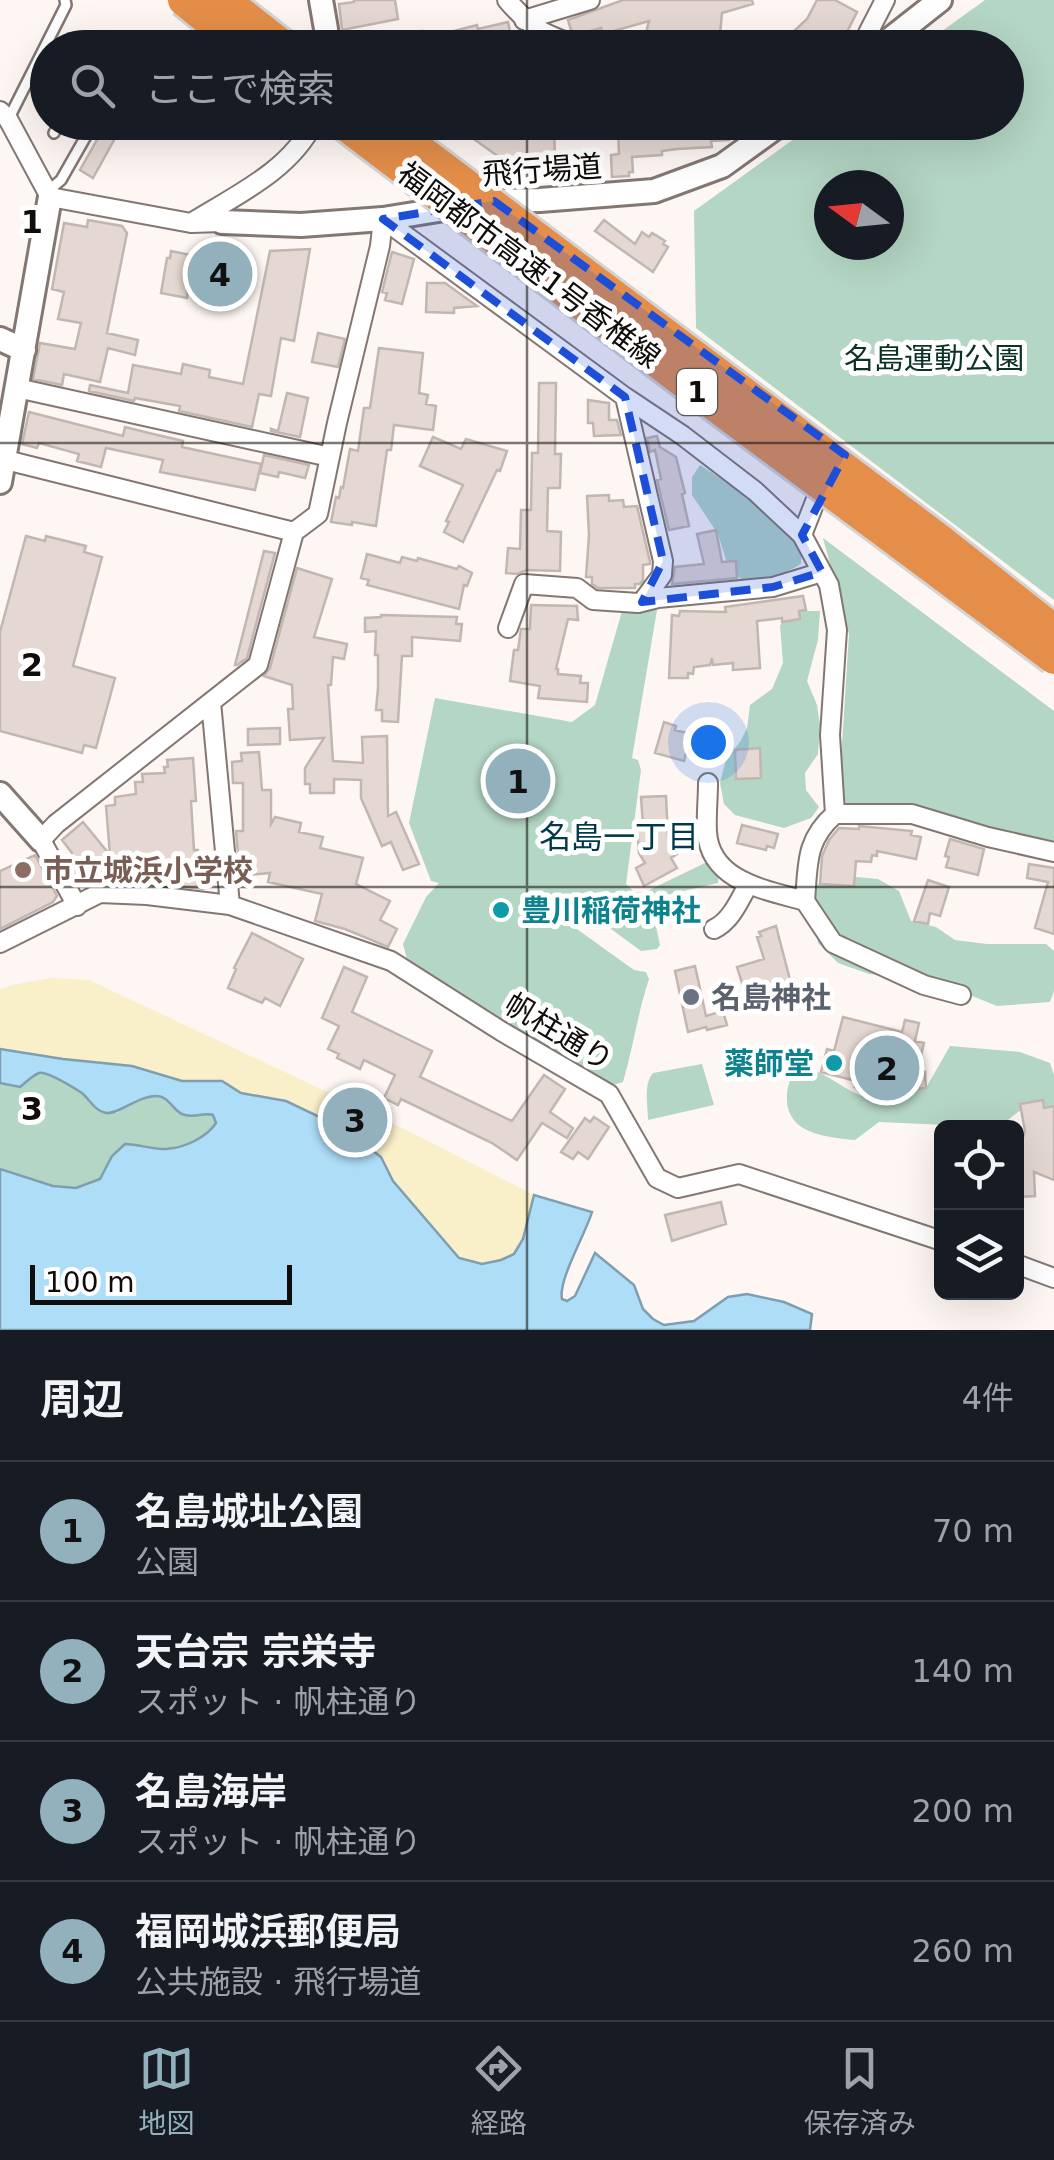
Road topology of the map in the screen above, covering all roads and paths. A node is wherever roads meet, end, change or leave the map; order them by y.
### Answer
1 (65, 0) edge
2 (184, 0) edge
3 (224, 0) edge
4 (322, 0) edge
5 (507, 0) edge
6 (590, 0) edge
7 (884, 0) edge
8 (940, 0) edge
9 (524, 20) junction
10 (53, 30) edge
11 (220, 30) edge
12 (262, 30) edge
13 (325, 30) edge
14 (537, 30) edge
15 (869, 30) edge
16 (902, 30) edge
17 (30, 70) edge
18 (4, 115) edge
19 (83, 140) edge
20 (306, 140) edge
21 (352, 140) edge
22 (366, 140) edge
23 (406, 140) edge
24 (415, 140) edge
25 (752, 140) edge
26 (49, 194) junction
27 (494, 201) junction
28 (440, 210) junction
29 (384, 220) junction
30 (222, 222) joint
31 (191, 223) junction
32 (0, 339) edge
33 (24, 350) junction
34 (17, 388) junction
35 (626, 398) junction
36 (844, 455) junction
37 (330, 457) junction
38 (3, 471) edge
39 (818, 494) junction
40 (294, 532) junction
41 (802, 535) junction
42 (822, 572) junction
43 (642, 602) junction
44 (1054, 613) edge
45 (508, 628) dead end
46 (1054, 631) edge
47 (1054, 660) edge
48 (211, 702) junction
49 (708, 783) dead end
50 (0, 794) edge
51 (835, 814) junction
52 (40, 840) junction
53 (1054, 852) edge
54 (748, 885) junction
55 (805, 901) junction
56 (77, 906) junction
57 (230, 906) junction
58 (714, 929) dead end
59 (0, 943) edge
60 (961, 995) dead end
61 (934, 1238) edge
62 (1024, 1267) edge
63 (1054, 1278) edge

1 - 10 lane
2 - 11 highway, bridge
3 - 12 highway, bridge
4 - 13 street
5 - 9 street
6 - 9 street
7 - 15 street
8 - 16 street
9 - 14 street
17 - 18 lane
18 - 26 street
19 - 26 lane
20 - 31 street
21 - 28 street
22 - 47 highway, 福岡都市高速1号香椎線 / 1, bridge
23 - 46 highway, 福岡都市高速1号香椎線 / 1, bridge
24 - 27 street
25 - 27 street, 飛行場道
26 - 31 street, 飛行場道
26 - 33 street
27 - 28 street, 飛行場道
27 - 36 street
28 - 29 street, 飛行場道
28 - 39 street
29 - 30 street, 飛行場道
29 - 35 street
29 - 37 street
30 - 31 street, 飛行場道
32 - 33 street
33 - 34 street
34 - 37 street
34 - 38 street
35 - 41 street
35 - 43 street
36 - 39 street
36 - 44 street
37 - 40 street
38 - 40 street
39 - 41 street
39 - 47 street
40 - 48 street
41 - 42 street
42 - 43 street
42 - 51 street
43 - 45 street
48 - 52 street
48 - 57 street
49 - 54 street
50 - 52 street
51 - 53 street
51 - 55 street
52 - 56 street
54 - 55 street
54 - 58 street
55 - 60 street
56 - 57 street, 帆柱通り
56 - 59 street, 帆柱通り
57 - 61 street, 帆柱通り
62 - 63 street

